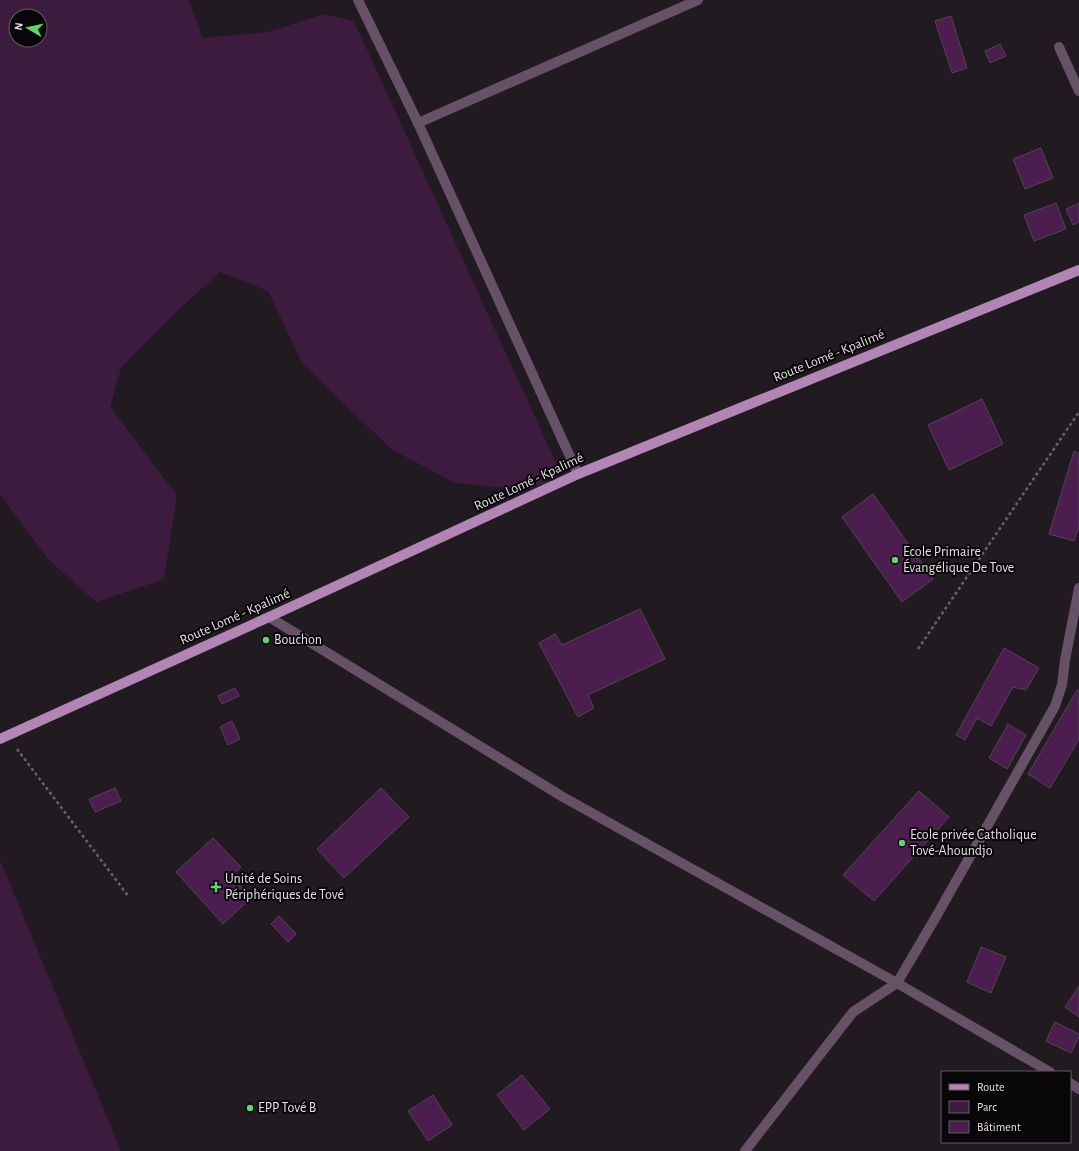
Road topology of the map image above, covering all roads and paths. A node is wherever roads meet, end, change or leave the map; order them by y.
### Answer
1 (358, 0) edge
2 (698, 0) edge
3 (1059, 48) dead end
4 (1079, 91) edge
5 (418, 123) junction
6 (1079, 270) edge
7 (1079, 412) edge
8 (578, 474) junction
9 (1079, 588) edge
10 (269, 617) junction
11 (918, 649) dead end
12 (3, 738) edge
13 (129, 897) dead end
14 (897, 983) junction
15 (1048, 1071) edge
16 (745, 1151) edge

1 - 5 street
2 - 5 street
3 - 4 street
5 - 8 street
6 - 8 main road, Route Lomé - Kpalimé
7 - 11 path
8 - 10 main road, Route Lomé - Kpalimé
9 - 14 street
10 - 12 main road, Route Lomé - Kpalimé
10 - 14 street
12 - 13 path
14 - 15 street
14 - 16 street

